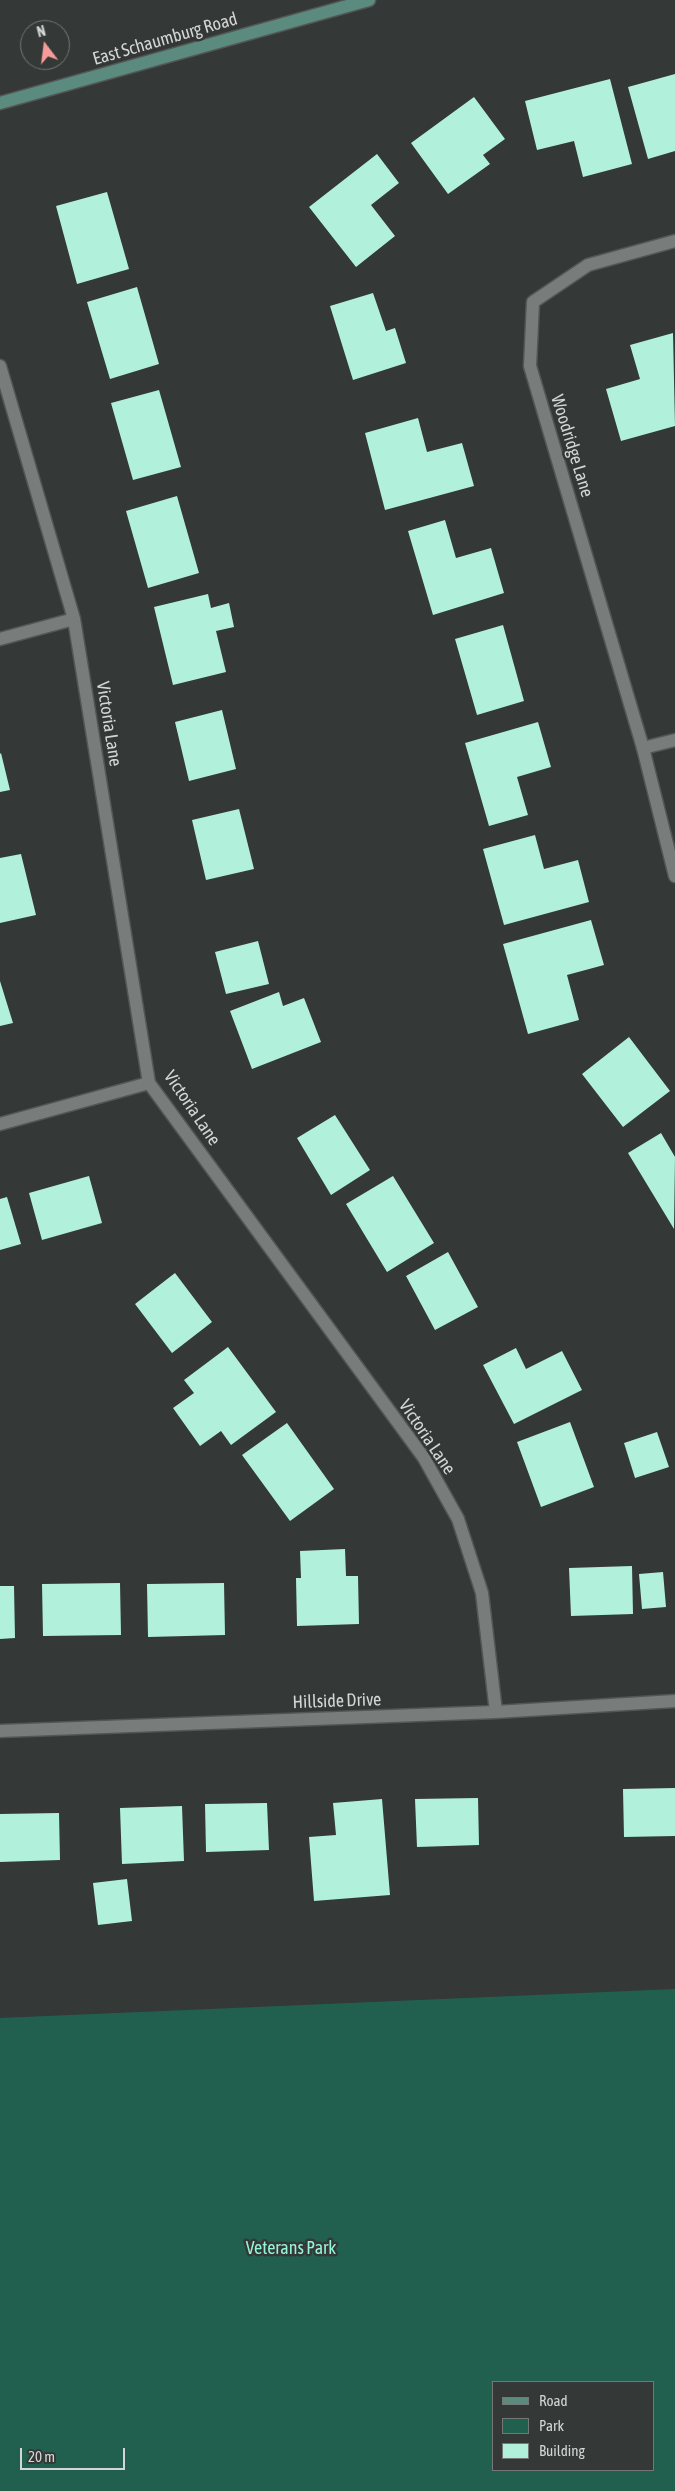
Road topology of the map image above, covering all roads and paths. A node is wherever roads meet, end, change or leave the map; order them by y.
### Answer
1 (369, 0) edge
2 (0, 103) edge
3 (675, 241) edge
4 (0, 366) edge
5 (74, 618) junction
6 (0, 639) edge
7 (675, 740) edge
8 (644, 748) junction
9 (675, 876) edge
10 (149, 1083) junction
11 (0, 1124) edge
12 (675, 1701) edge
13 (496, 1712) junction
14 (0, 1731) edge

1 - 2 main road, East Schaumburg Road
3 - 8 street, Woodridge Lane
4 - 5 street, Victoria Lane
5 - 6 street
5 - 10 street, Victoria Lane
7 - 8 street
8 - 9 street, Woodridge Lane
10 - 11 street
10 - 13 street, Victoria Lane
12 - 13 street, Hillside Drive
13 - 14 street, Hillside Drive

